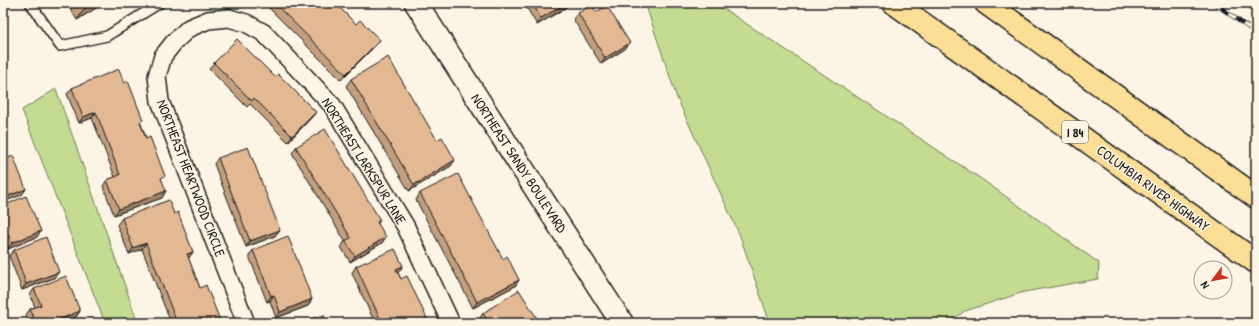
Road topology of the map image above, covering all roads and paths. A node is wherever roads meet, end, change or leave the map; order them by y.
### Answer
1 (30, 3) edge
2 (160, 3) edge
3 (416, 3) edge
4 (894, 3) edge
5 (986, 3) edge
6 (246, 23) joint
7 (1256, 197) edge
8 (1256, 262) edge
9 (246, 323) edge
10 (451, 323) edge
11 (622, 323) edge

1 - 2 lane
3 - 11 main road, NORTHEAST SANDY BOULEVARD
4 - 8 highway, COLUMBIA RIVER HIGHWAY / I 84
5 - 7 highway
6 - 9 street, NORTHEAST HEARTWOOD CIRCLE
6 - 10 street, NORTHEAST LARKSPUR LANE

